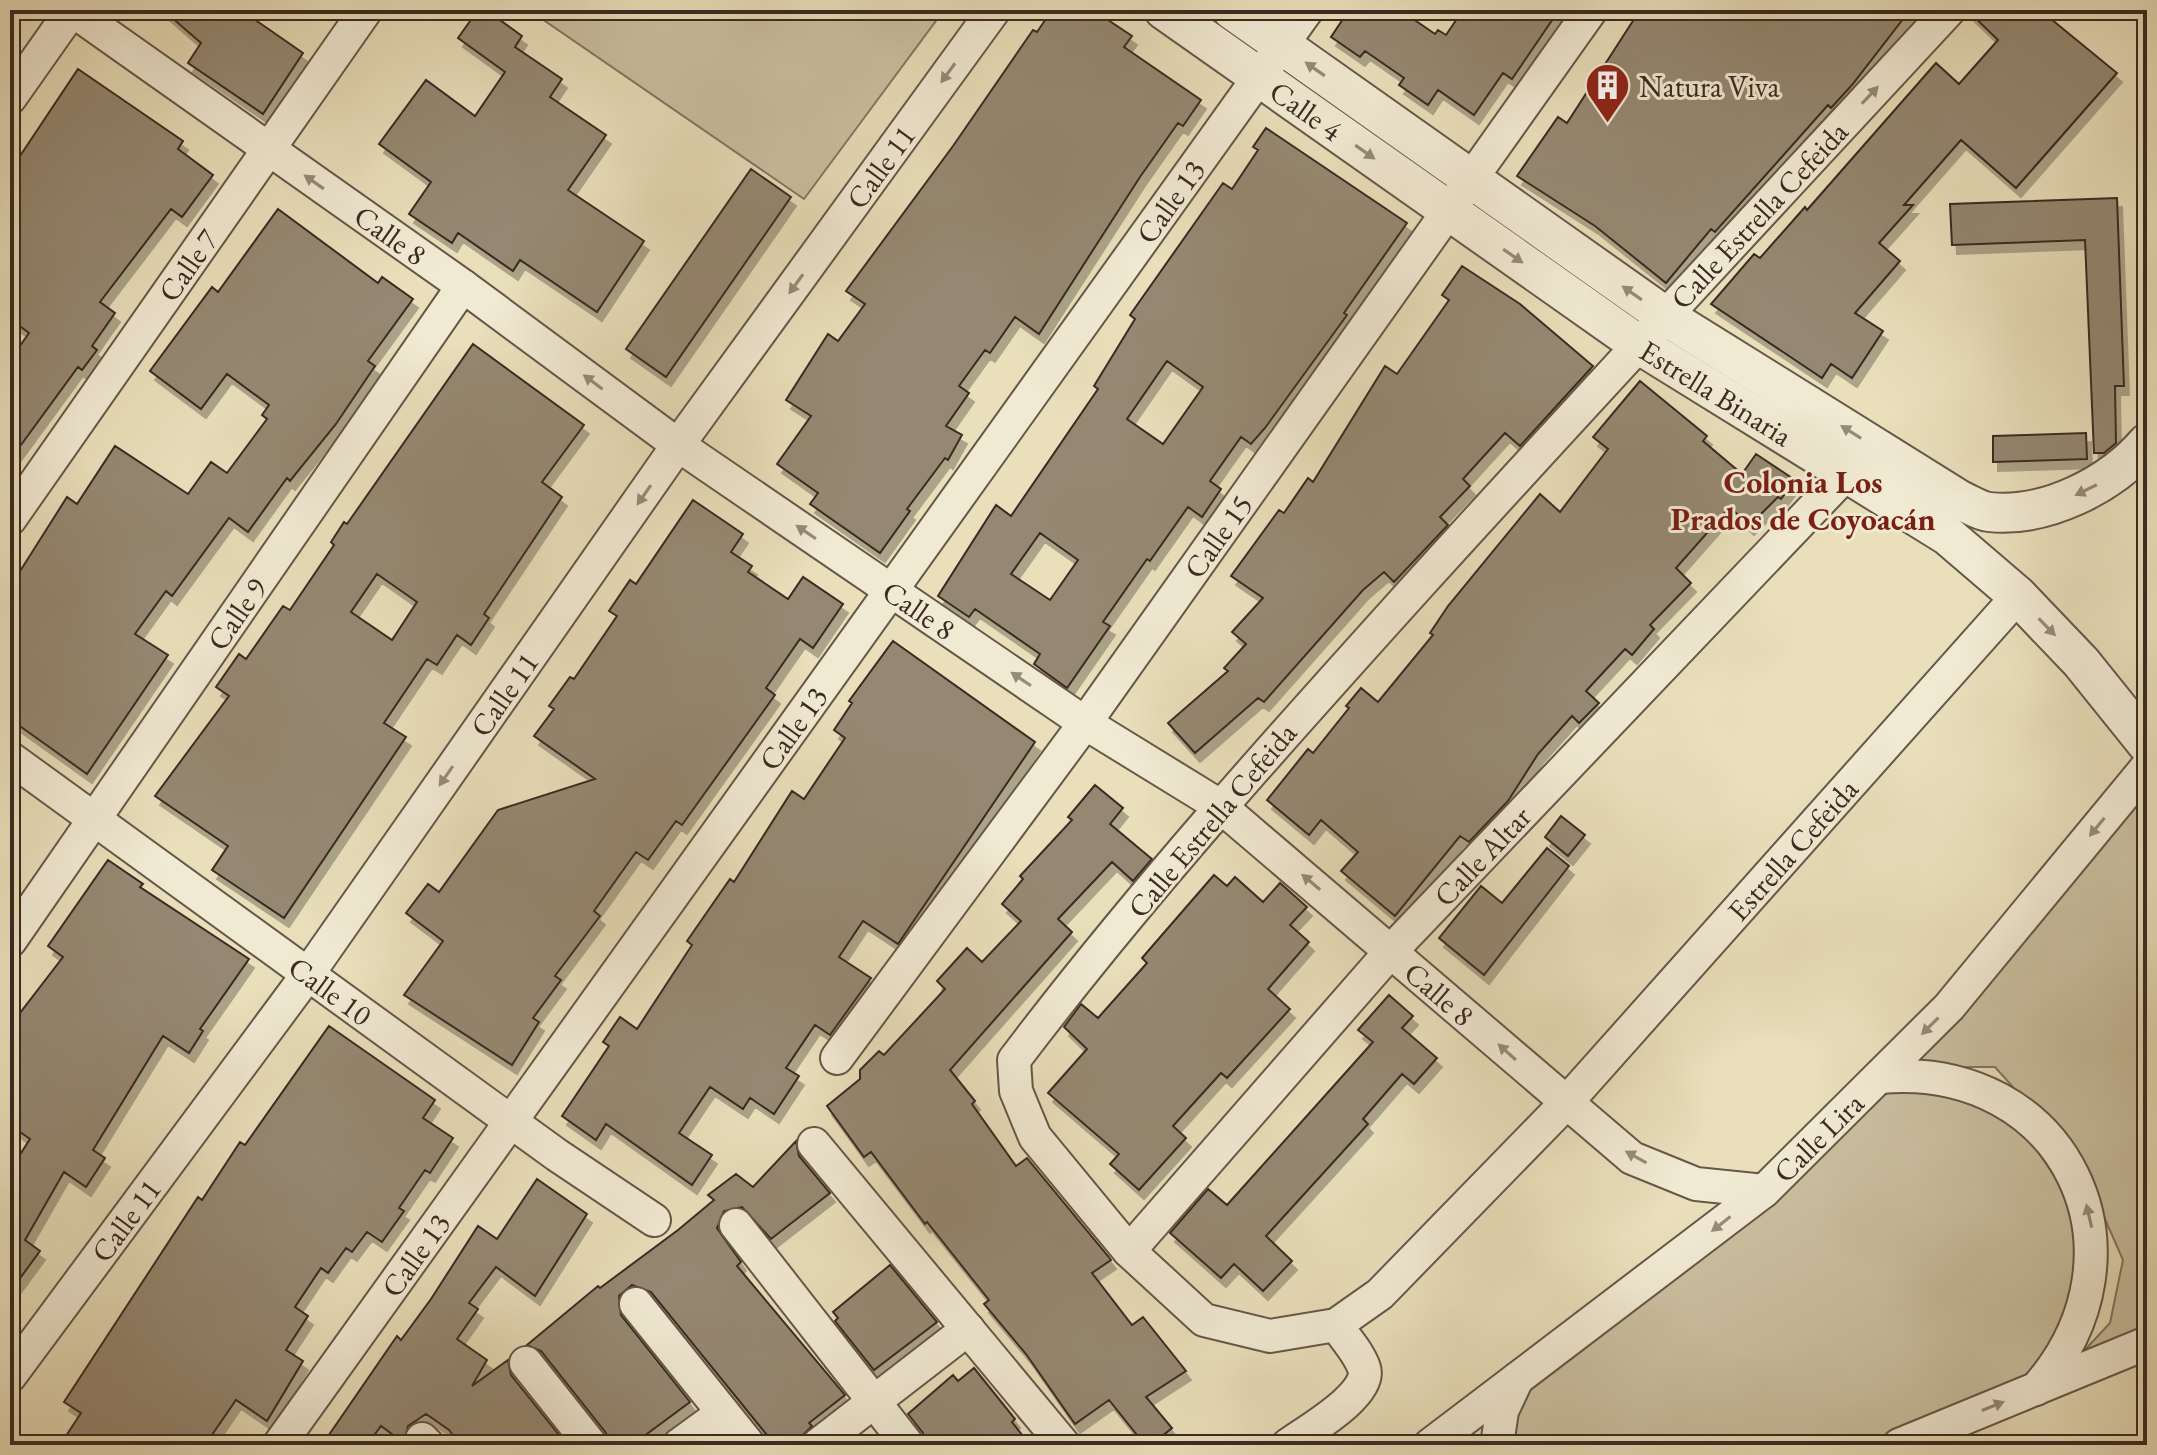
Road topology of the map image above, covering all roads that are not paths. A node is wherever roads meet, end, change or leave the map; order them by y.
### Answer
1 (72, 10) edge
2 (366, 10) edge
3 (994, 10) edge
4 (1164, 10) edge
5 (1232, 10) edge
6 (1307, 10) edge
7 (1591, 10) edge
8 (1949, 10) edge
9 (1283, 46) junction
10 (1259, 77) junction
11 (10, 98) edge
12 (266, 148) junction
13 (1470, 179) junction
14 (1449, 212) junction
15 (463, 286) junction
16 (1665, 316) junction
17 (1638, 344) junction
18 (2147, 443) edge
19 (678, 445) junction
20 (1847, 473) junction
21 (1987, 512) junction
22 (10, 519) edge
23 (1964, 550) junction
24 (891, 590) junction
25 (2018, 596) junction
26 (1085, 723) junction
27 (2147, 744) edge
28 (10, 758) edge
29 (2147, 767) edge
30 (1220, 806) junction
31 (97, 819) junction
32 (10, 941) edge
33 (1392, 950) junction
34 (308, 974) junction
35 (837, 1058) dead end
36 (1880, 1077) junction
37 (1565, 1104) junction
38 (513, 1122) junction
39 (814, 1144) dead end
40 (1764, 1191) junction
41 (654, 1220) dead end
42 (736, 1225) dead end
43 (1129, 1251) junction
44 (636, 1304) dead end
45 (1336, 1325) junction
46 (968, 1329) junction
47 (2147, 1343) edge
48 (526, 1363) dead end
49 (10, 1376) edge
50 (1519, 1376) junction
51 (2036, 1389) junction
52 (872, 1399) junction
53 (723, 1413) junction
54 (279, 1445) edge
55 (591, 1445) edge
56 (679, 1445) edge
57 (749, 1445) edge
58 (818, 1445) edge
59 (908, 1445) edge
60 (1064, 1445) edge
61 (1288, 1445) edge
62 (1430, 1445) edge
63 (1497, 1445) edge
64 (1899, 1445) edge

1 - 11 street
1 - 12 street, Calle 8
2 - 12 street, Calle 7
3 -> 19 street, Calle 11
4 - 10 street, Calle 4
5 - 9 street, Calle 4
6 - 9 street, Calle 13
7 - 13 street, Calle 15
16 -> 8 street, Calle Estrella Cefeida
9 - 10 street, Calle 13
13 -> 9 street, Calle 4
10 -> 14 street, Calle 4
10 - 24 street, Calle 13
15 -> 12 street, Calle 8
12 - 22 street, Calle 7
13 - 14 street, Calle 15
16 -> 13 street, Estrella Binaria
14 -> 17 street, Estrella Binaria
14 - 26 street, Calle 15
19 -> 15 street, Calle 8
15 - 31 street, Calle 9
16 - 17 street, Calle Estrella Cefeida
21 -> 16 street, Estrella Binaria
17 - 20 street, Estrella Binaria
17 - 30 street, Calle Estrella Cefeida
18 -> 21 street
24 -> 19 street, Calle 8
19 -> 34 street, Calle 11
20 - 23 street, Estrella Binaria
20 - 33 street, Calle Altar
21 - 23 street
23 - 25 street, Estrella Binaria
26 -> 24 street, Calle 8
24 - 38 street, Calle 13
25 -> 27 street, Estrella Binaria
25 - 37 street, Estrella Cefeida
26 - 30 street, Calle 8
26 - 35 street, Calle 15
28 - 31 street, Calle 10
29 -> 36 street, Calle Lira
33 -> 30 street, Calle 8
30 - 43 street, Calle Estrella Cefeida
31 - 32 street, Calle 9
31 - 34 street, Calle 10
37 -> 33 street, Calle 8
33 - 43 street, Calle Altar
34 - 38 street, Calle 10
34 - 49 street, Calle 11
36 - 40 street, Calle Lira
51 -> 36 street
40 -> 37 street, Calle 8
37 - 45 street, Calle Estrella Cefeida
38 - 41 street, Calle 10
38 - 54 street, Calle 13
39 - 46 street
40 -> 50 street, Calle Lira
42 - 52 street
43 - 45 street, Calle Estrella Cefeida
44 - 53 street
45 - 61 street
46 - 52 street
46 - 60 street
47 - 51 street
48 - 55 street
50 - 62 street, Calle Lira
50 - 63 street
64 -> 51 street
52 - 58 street
52 - 59 street
53 - 56 street
53 - 57 street

